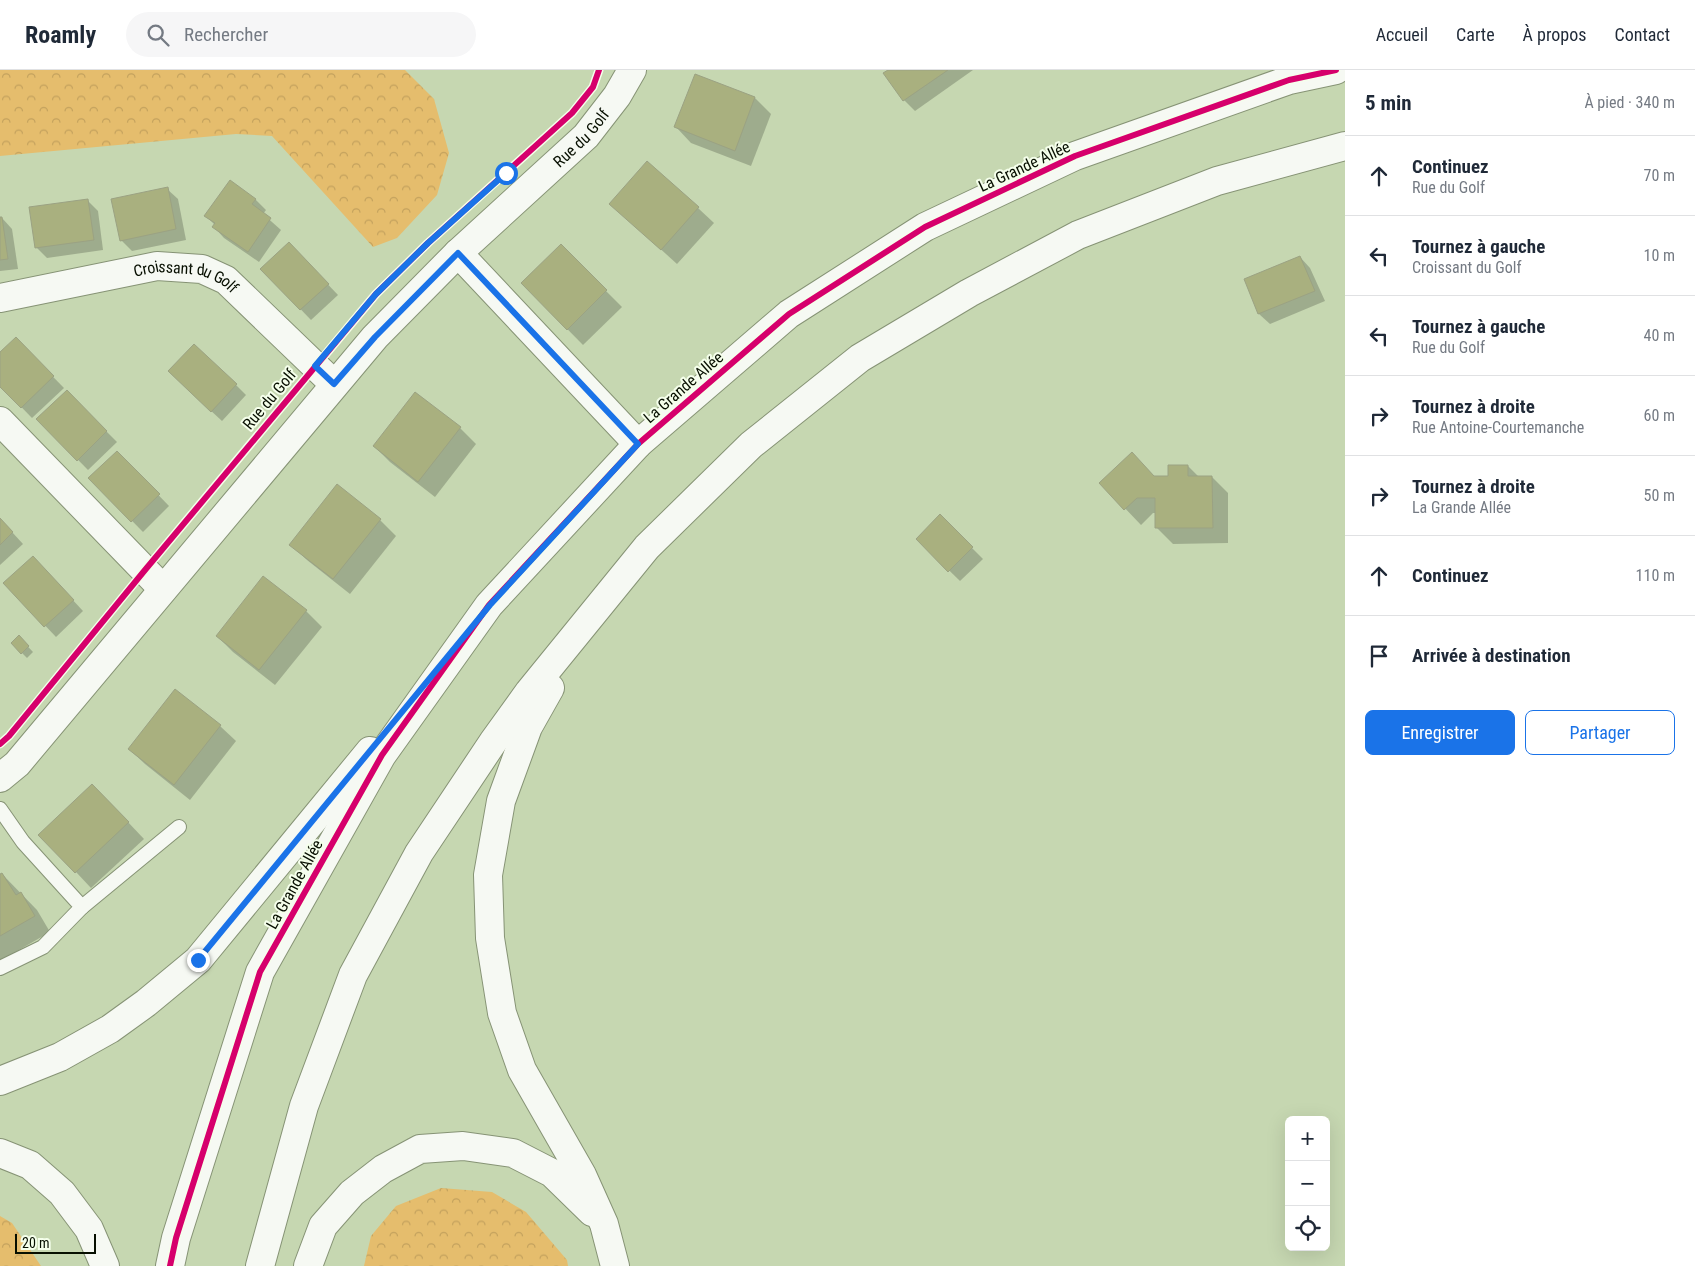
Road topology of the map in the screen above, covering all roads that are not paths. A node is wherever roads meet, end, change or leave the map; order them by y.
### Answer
1 (632, 70) edge
2 (1336, 70) edge
3 (1345, 146) edge
4 (458, 253) junction
5 (0, 298) edge
6 (334, 384) junction
7 (0, 420) edge
8 (638, 444) junction
9 (163, 590) junction
10 (490, 605) junction
11 (590, 615) junction
12 (0, 778) edge
13 (0, 809) edge
14 (179, 826) dead end
15 (82, 907) junction
16 (0, 968) edge
17 (0, 1081) edge
18 (0, 1153) edge
19 (604, 1224) junction
20 (105, 1266) edge
21 (170, 1266) edge
22 (260, 1266) edge
23 (308, 1266) edge
24 (615, 1266) edge

1 - 4 street, Rue du Golf
2 - 8 street, La Grande Allée
3 - 11 street
4 - 6 street, Rue du Golf
4 - 8 street
5 - 6 street, Croissant du Golf
6 - 9 street, Rue du Golf
7 - 9 street
8 - 10 street, La Grande Allée
9 - 12 street, Rue du Golf
10 - 17 street
10 - 21 street, La Grande Allée
11 - 19 street
11 - 22 street
13 - 15 lane
14 - 15 lane
15 - 16 lane
18 - 20 street
19 - 23 street
19 - 24 street

